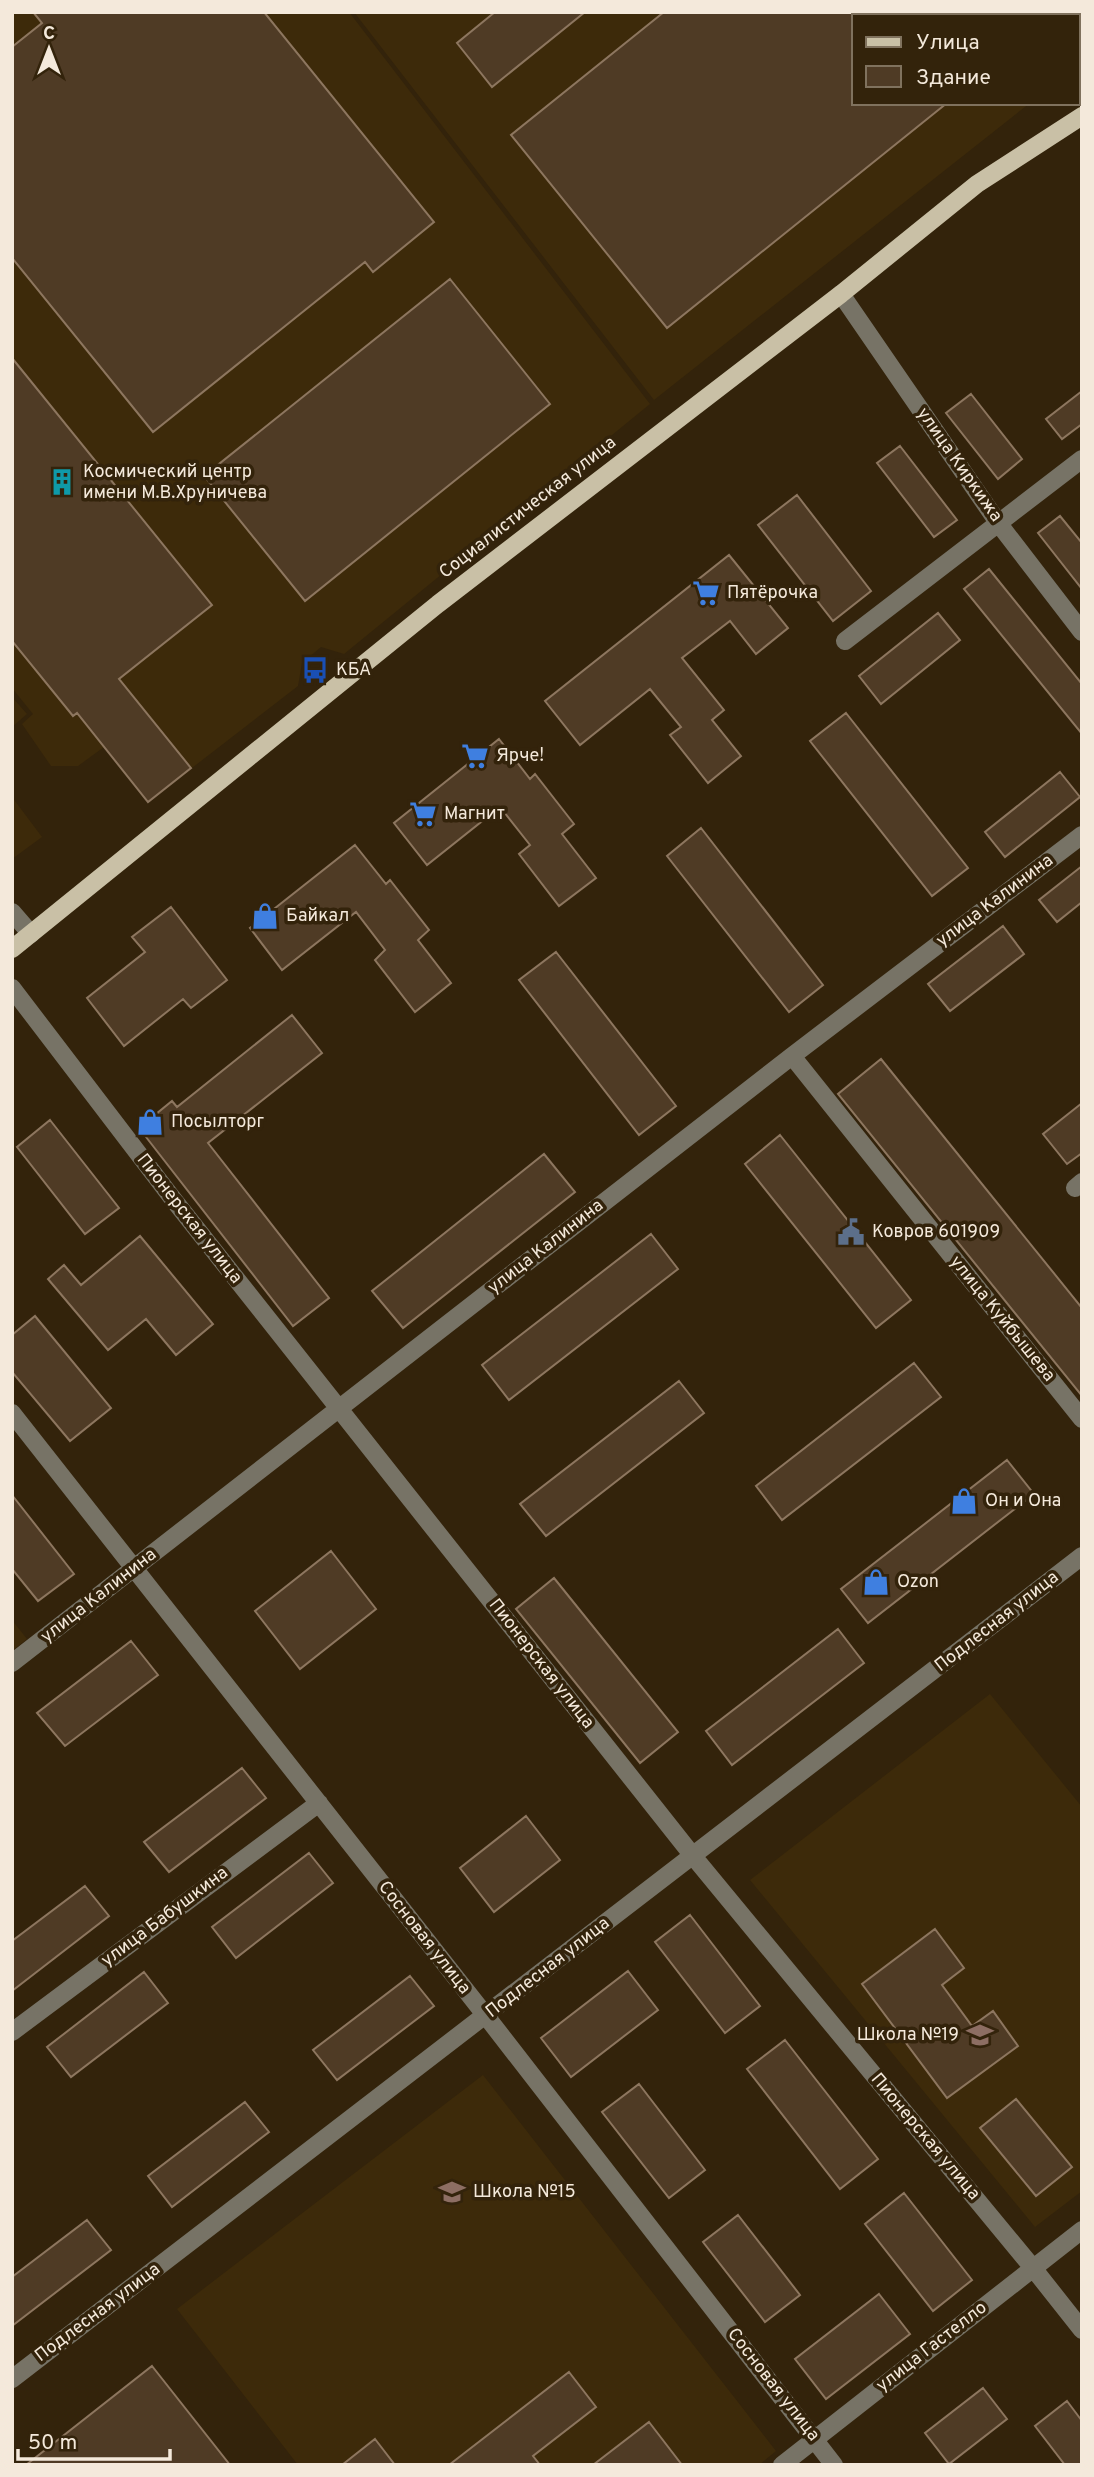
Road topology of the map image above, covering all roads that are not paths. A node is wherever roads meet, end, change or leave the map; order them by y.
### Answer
1 (1082, 116) edge
2 (841, 294) junction
3 (1082, 459) edge
4 (999, 524) junction
5 (1082, 632) edge
6 (845, 641) dead end
7 (1082, 835) edge
8 (12, 912) edge
9 (32, 934) junction
10 (12, 949) edge
11 (12, 988) edge
12 (792, 1056) junction
13 (338, 1409) junction
14 (12, 1413) edge
15 (1082, 1419) edge
16 (1082, 1556) edge
17 (135, 1569) junction
18 (12, 1663) edge
19 (319, 1803) junction
20 (693, 1856) junction
21 (486, 2016) junction
22 (12, 2032) edge
23 (1082, 2230) edge
24 (1033, 2268) junction
25 (1082, 2330) edge
26 (12, 2379) edge
27 (815, 2439) junction
28 (782, 2465) edge
29 (834, 2465) edge

1 - 2 main road, Социалистическая улица
2 - 4 street, улица Киркижа
2 - 9 main road, Социалистическая улица
3 - 4 street
4 - 5 street, улица Киркижа
4 - 6 street
7 - 12 street, улица Калинина
8 - 9 street
9 - 10 main road, Социалистическая улица
11 - 13 street, Пионерская улица
12 - 13 street, улица Калинина
12 - 15 street, улица Куйбышева
13 - 17 street, улица Калинина
13 - 20 street, Пионерская улица
14 - 17 street, Сосновая улица
16 - 20 street, Подлесная улица
17 - 18 street, улица Калинина
17 - 19 street, Сосновая улица
19 - 21 street, Сосновая улица
19 - 22 street, улица Бабушкина
20 - 21 street, Подлесная улица
20 - 24 street, Пионерская улица
21 - 26 street, Подлесная улица
21 - 27 street, Сосновая улица
23 - 24 street, улица Гастелло
24 - 25 street, Пионерская улица
24 - 27 street, улица Гастелло
27 - 28 street, улица Гастелло
27 - 29 street, Сосновая улица

